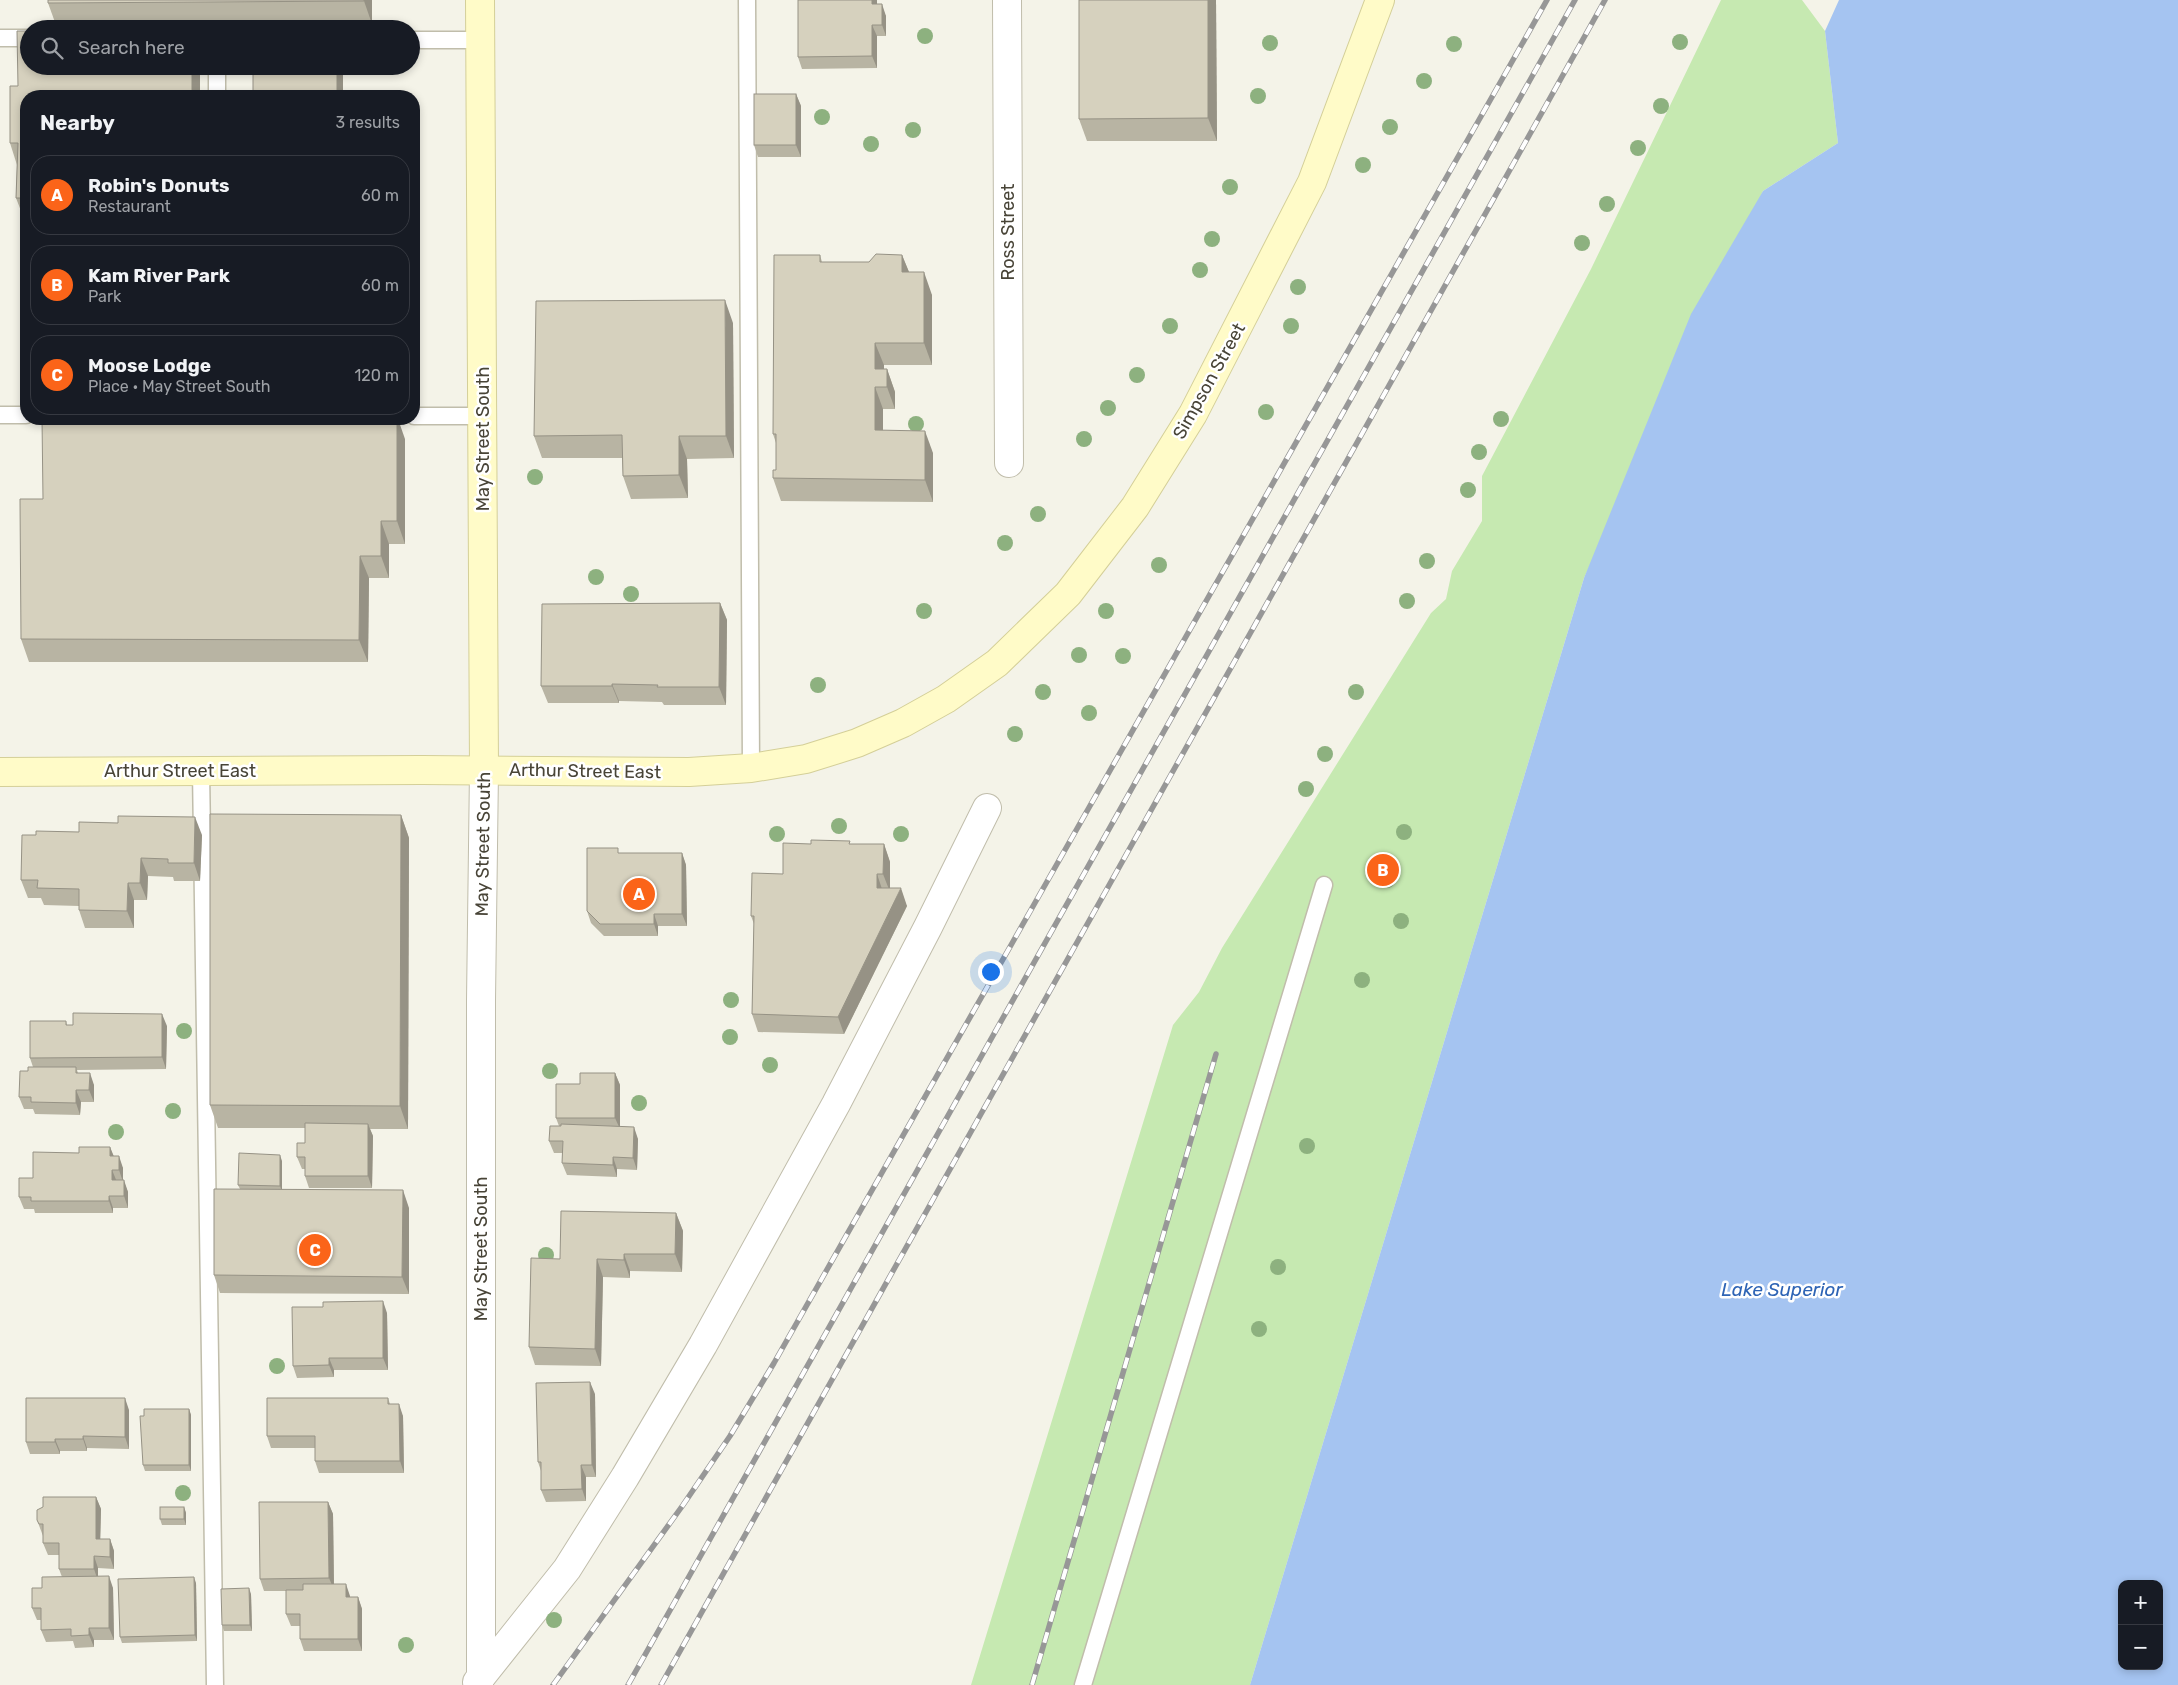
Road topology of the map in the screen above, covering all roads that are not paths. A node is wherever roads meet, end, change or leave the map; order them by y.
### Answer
1 (480, 0) edge
2 (747, 0) edge
3 (1007, 0) edge
4 (1380, 0) edge
5 (0, 38) edge
6 (20, 38) edge
7 (420, 40) edge
8 (480, 40) junction
9 (217, 75) edge
10 (217, 90) edge
11 (0, 415) edge
12 (20, 415) edge
13 (420, 416) edge
14 (482, 416) junction
15 (1009, 463) dead end
16 (946, 699) joint
17 (751, 768) junction
18 (484, 770) junction
19 (201, 771) junction
20 (0, 772) edge
21 (987, 808) dead end
22 (1324, 885) dead end
23 (478, 1681) edge
24 (216, 1685) edge
25 (1083, 1685) edge

1 - 8 main road, May Street South
2 - 17 lane
3 - 15 street, Ross Street
4 - 16 main road, Simpson Street
5 - 6 lane
7 - 8 lane
8 - 14 main road, May Street South
9 - 10 lane
11 - 12 lane
13 - 14 lane
14 - 18 main road, May Street South
16 - 17 main road, Arthur Street East
17 - 18 main road, Arthur Street East
18 - 19 main road, Arthur Street East
18 - 23 street, May Street South
19 - 20 main road, Arthur Street East
19 - 24 lane
21 - 23 street
22 - 25 lane

